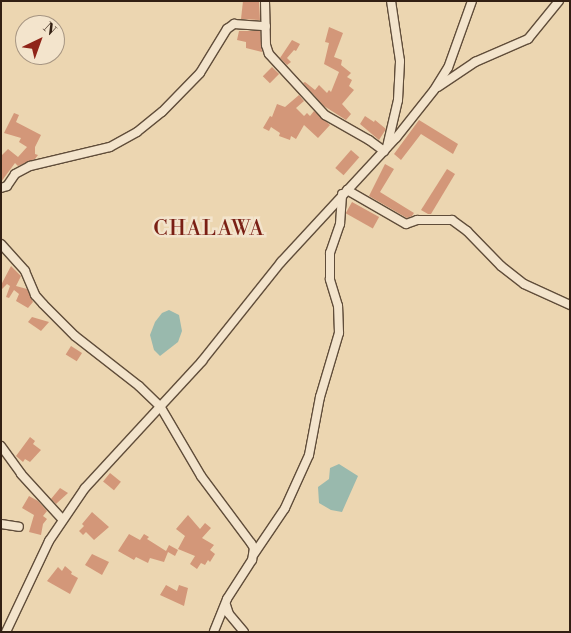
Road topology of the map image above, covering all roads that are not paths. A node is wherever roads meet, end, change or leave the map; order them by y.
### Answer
1 (265, 1) edge
2 (391, 1) edge
3 (472, 1) edge
4 (559, 1) edge
5 (266, 26) junction
6 (434, 90) junction
7 (385, 150) junction
8 (1, 188) edge
9 (344, 192) junction
10 (1, 244) edge
11 (570, 305) edge
12 (160, 406) junction
13 (1, 446) edge
14 (63, 520) junction
15 (1, 524) edge
16 (18, 528) dead end
17 (254, 554) junction
18 (226, 605) junction
19 (6, 632) edge
20 (214, 632) edge
21 (244, 632) edge

1 - 5 street
2 - 7 street
3 - 6 street
4 - 6 street
5 - 7 street
5 - 8 street
6 - 7 street
7 - 9 street
9 - 11 street
9 - 12 street
9 - 17 street
10 - 12 street
12 - 14 street
12 - 17 street
13 - 14 street
14 - 19 street
15 - 16 street
17 - 18 street
18 - 20 street
18 - 21 street

